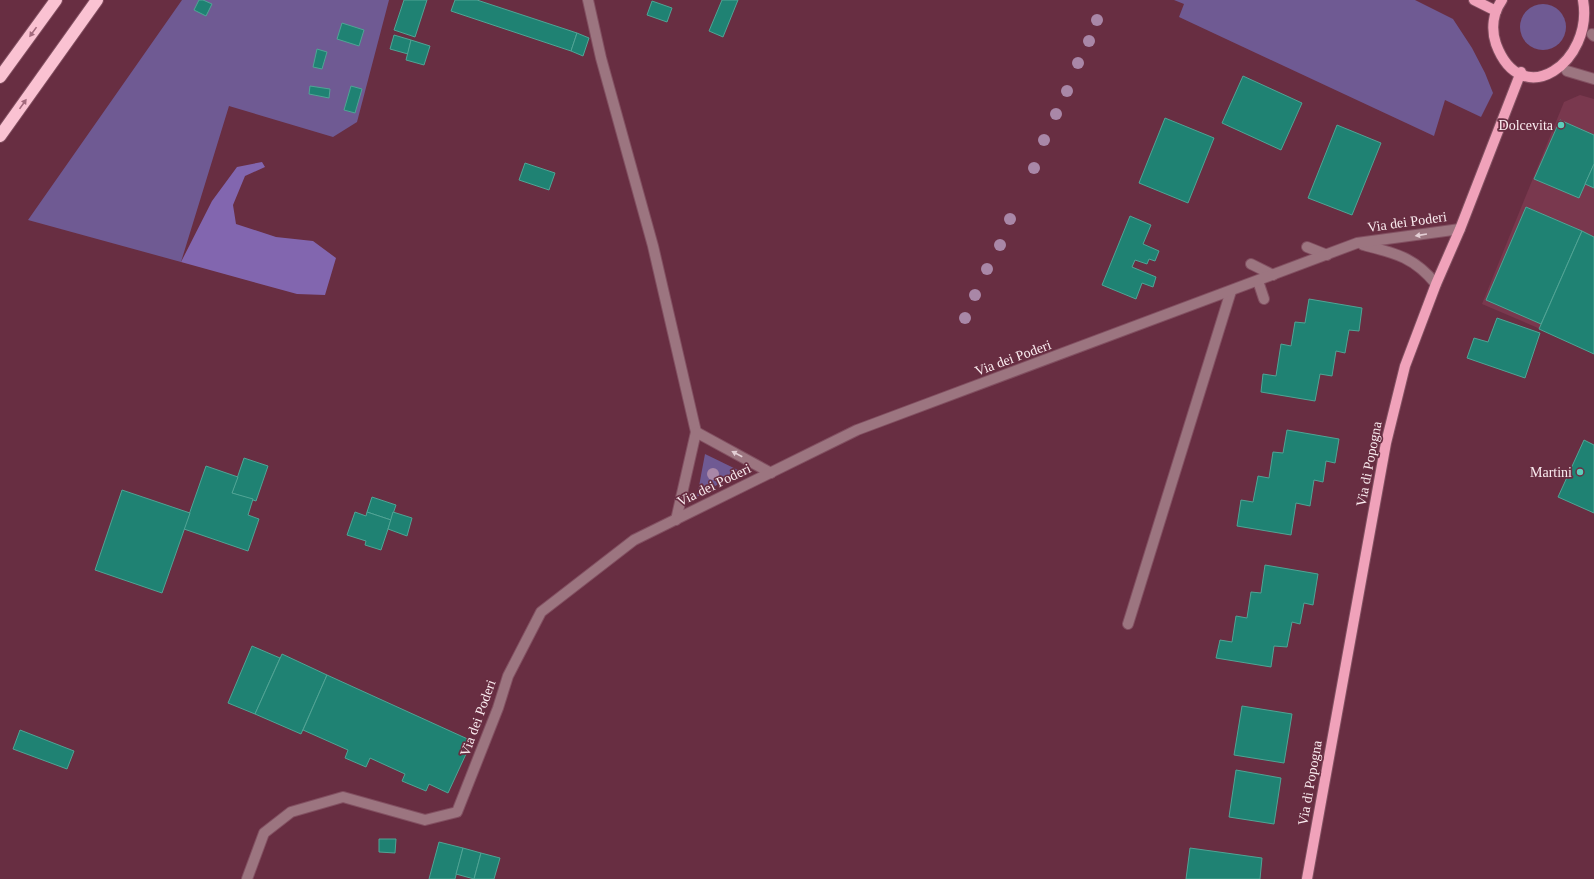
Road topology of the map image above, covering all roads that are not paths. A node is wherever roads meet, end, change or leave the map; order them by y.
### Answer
1 (56, 0) edge
2 (97, 0) edge
3 (588, 0) edge
4 (1474, 0) edge
5 (1502, 0) edge
6 (1583, 0) edge
7 (1496, 11) junction
8 (1592, 37) edge
9 (1576, 64) dead end
10 (1567, 71) junction
11 (1521, 72) junction
12 (0, 77) edge
13 (1594, 79) edge
14 (0, 136) edge
15 (1460, 229) junction
16 (1357, 243) junction
17 (1307, 248) dead end
18 (1327, 255) junction
19 (1251, 264) dead end
20 (1273, 275) junction
21 (1258, 281) junction
22 (1436, 284) junction
23 (1231, 291) junction
24 (1264, 299) dead end
25 (696, 432) junction
26 (771, 472) junction
27 (676, 520) junction
28 (1128, 624) dead end
29 (247, 879) edge
30 (1307, 879) edge

1 -> 12 highway
14 -> 2 highway
3 - 25 street
4 - 7 main road
5 - 7 main road
6 - 8 main road
7 - 11 main road
9 - 10 main road
10 - 11 main road
10 - 13 street
11 - 15 main road, Via di Popogna
15 -> 16 street, Via dei Poderi
15 - 22 main road, Via di Popogna
16 - 18 street, Via dei Poderi
16 - 22 street, Via dei Poderi
17 - 18 street
18 - 20 street, Via dei Poderi
19 - 20 street
20 - 21 street, Via dei Poderi
21 - 23 street, Via dei Poderi
21 - 24 street
22 - 30 main road, Via di Popogna
23 - 26 street, Via dei Poderi
23 - 28 street
26 -> 25 street
25 - 27 street
26 - 27 street, Via dei Poderi
27 - 29 street, Via dei Poderi

